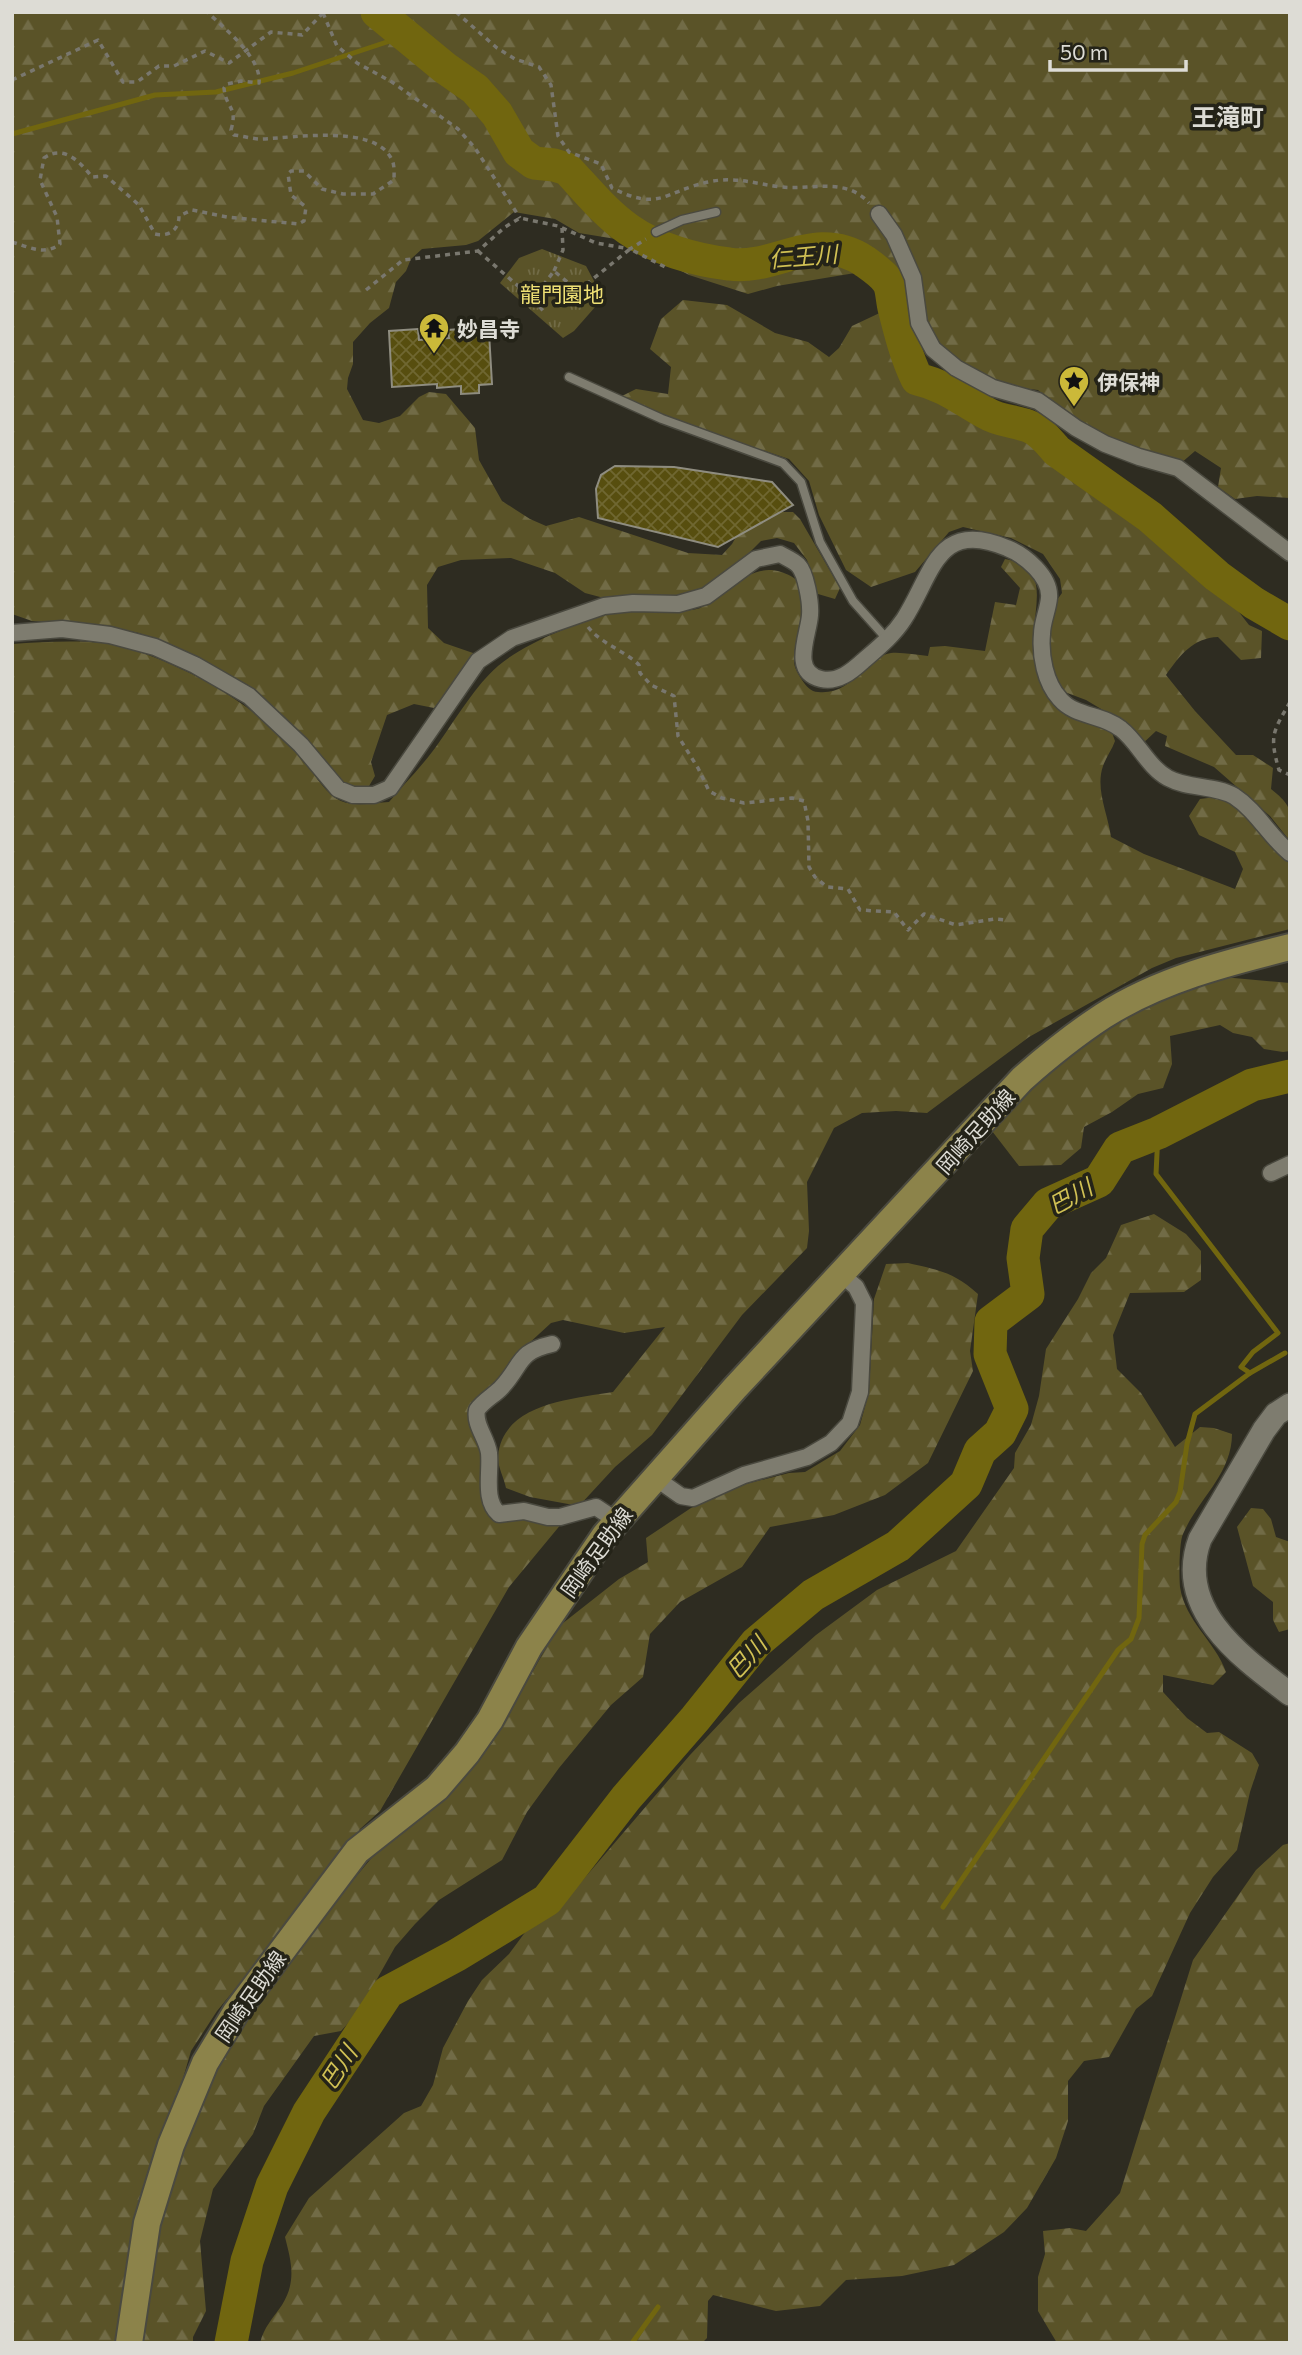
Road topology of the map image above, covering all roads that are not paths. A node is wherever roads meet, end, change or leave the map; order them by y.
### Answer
1 (716, 212) dead end
2 (879, 214) dead end
3 (656, 232) dead end
4 (569, 377) dead end
5 (1290, 553) edge
6 (12, 634) edge
7 (887, 639) junction
8 (1290, 852) edge
9 (1290, 947) edge
10 (1290, 1164) edge
11 (1271, 1173) dead end
12 (842, 1275) junction
13 (552, 1344) dead end
14 (1290, 1405) edge
15 (654, 1477) junction
16 (617, 1521) junction
17 (1290, 1694) edge
18 (129, 2343) edge

1 - 3 lane
2 - 5 street
4 - 7 lane
6 - 7 street
7 - 8 street
9 - 12 main road, 岡崎足助線
10 - 11 street
12 - 15 main road, 岡崎足助線
12 - 15 street
13 - 16 street
14 - 17 street
15 - 16 main road, 岡崎足助線
16 - 18 main road, 岡崎足助線

